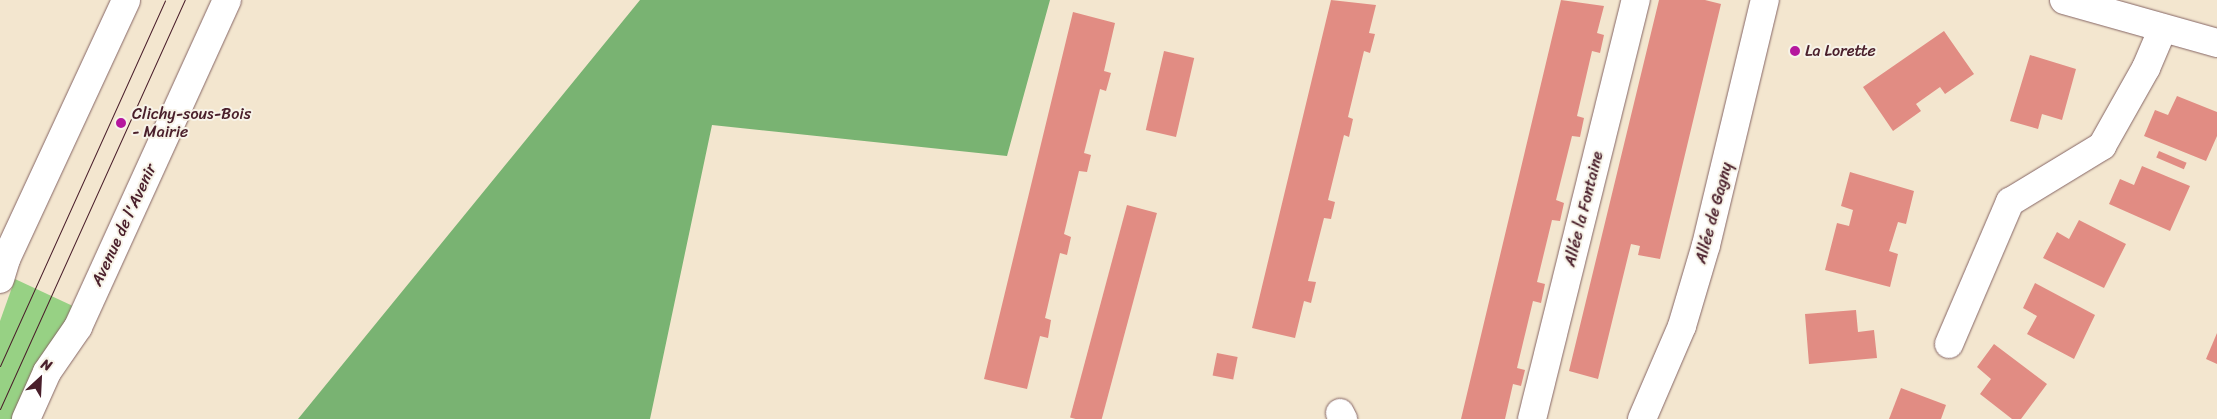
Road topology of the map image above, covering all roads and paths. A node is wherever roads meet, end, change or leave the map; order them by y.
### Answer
1 (126, 0) edge
2 (227, 0) edge
3 (1636, 0) edge
4 (1765, 0) edge
5 (2064, 0) edge
6 (2163, 28) junction
7 (2217, 43) edge
8 (0, 279) edge
9 (1949, 344) dead end
10 (26, 419) edge
11 (1532, 419) edge
12 (1642, 419) edge

1 - 8 street
2 - 10 street, Avenue de l'Avenir
3 - 11 street, Allée la Fontaine
4 - 12 street, Allée de Gagny
5 - 6 street
6 - 7 street
6 - 9 street

